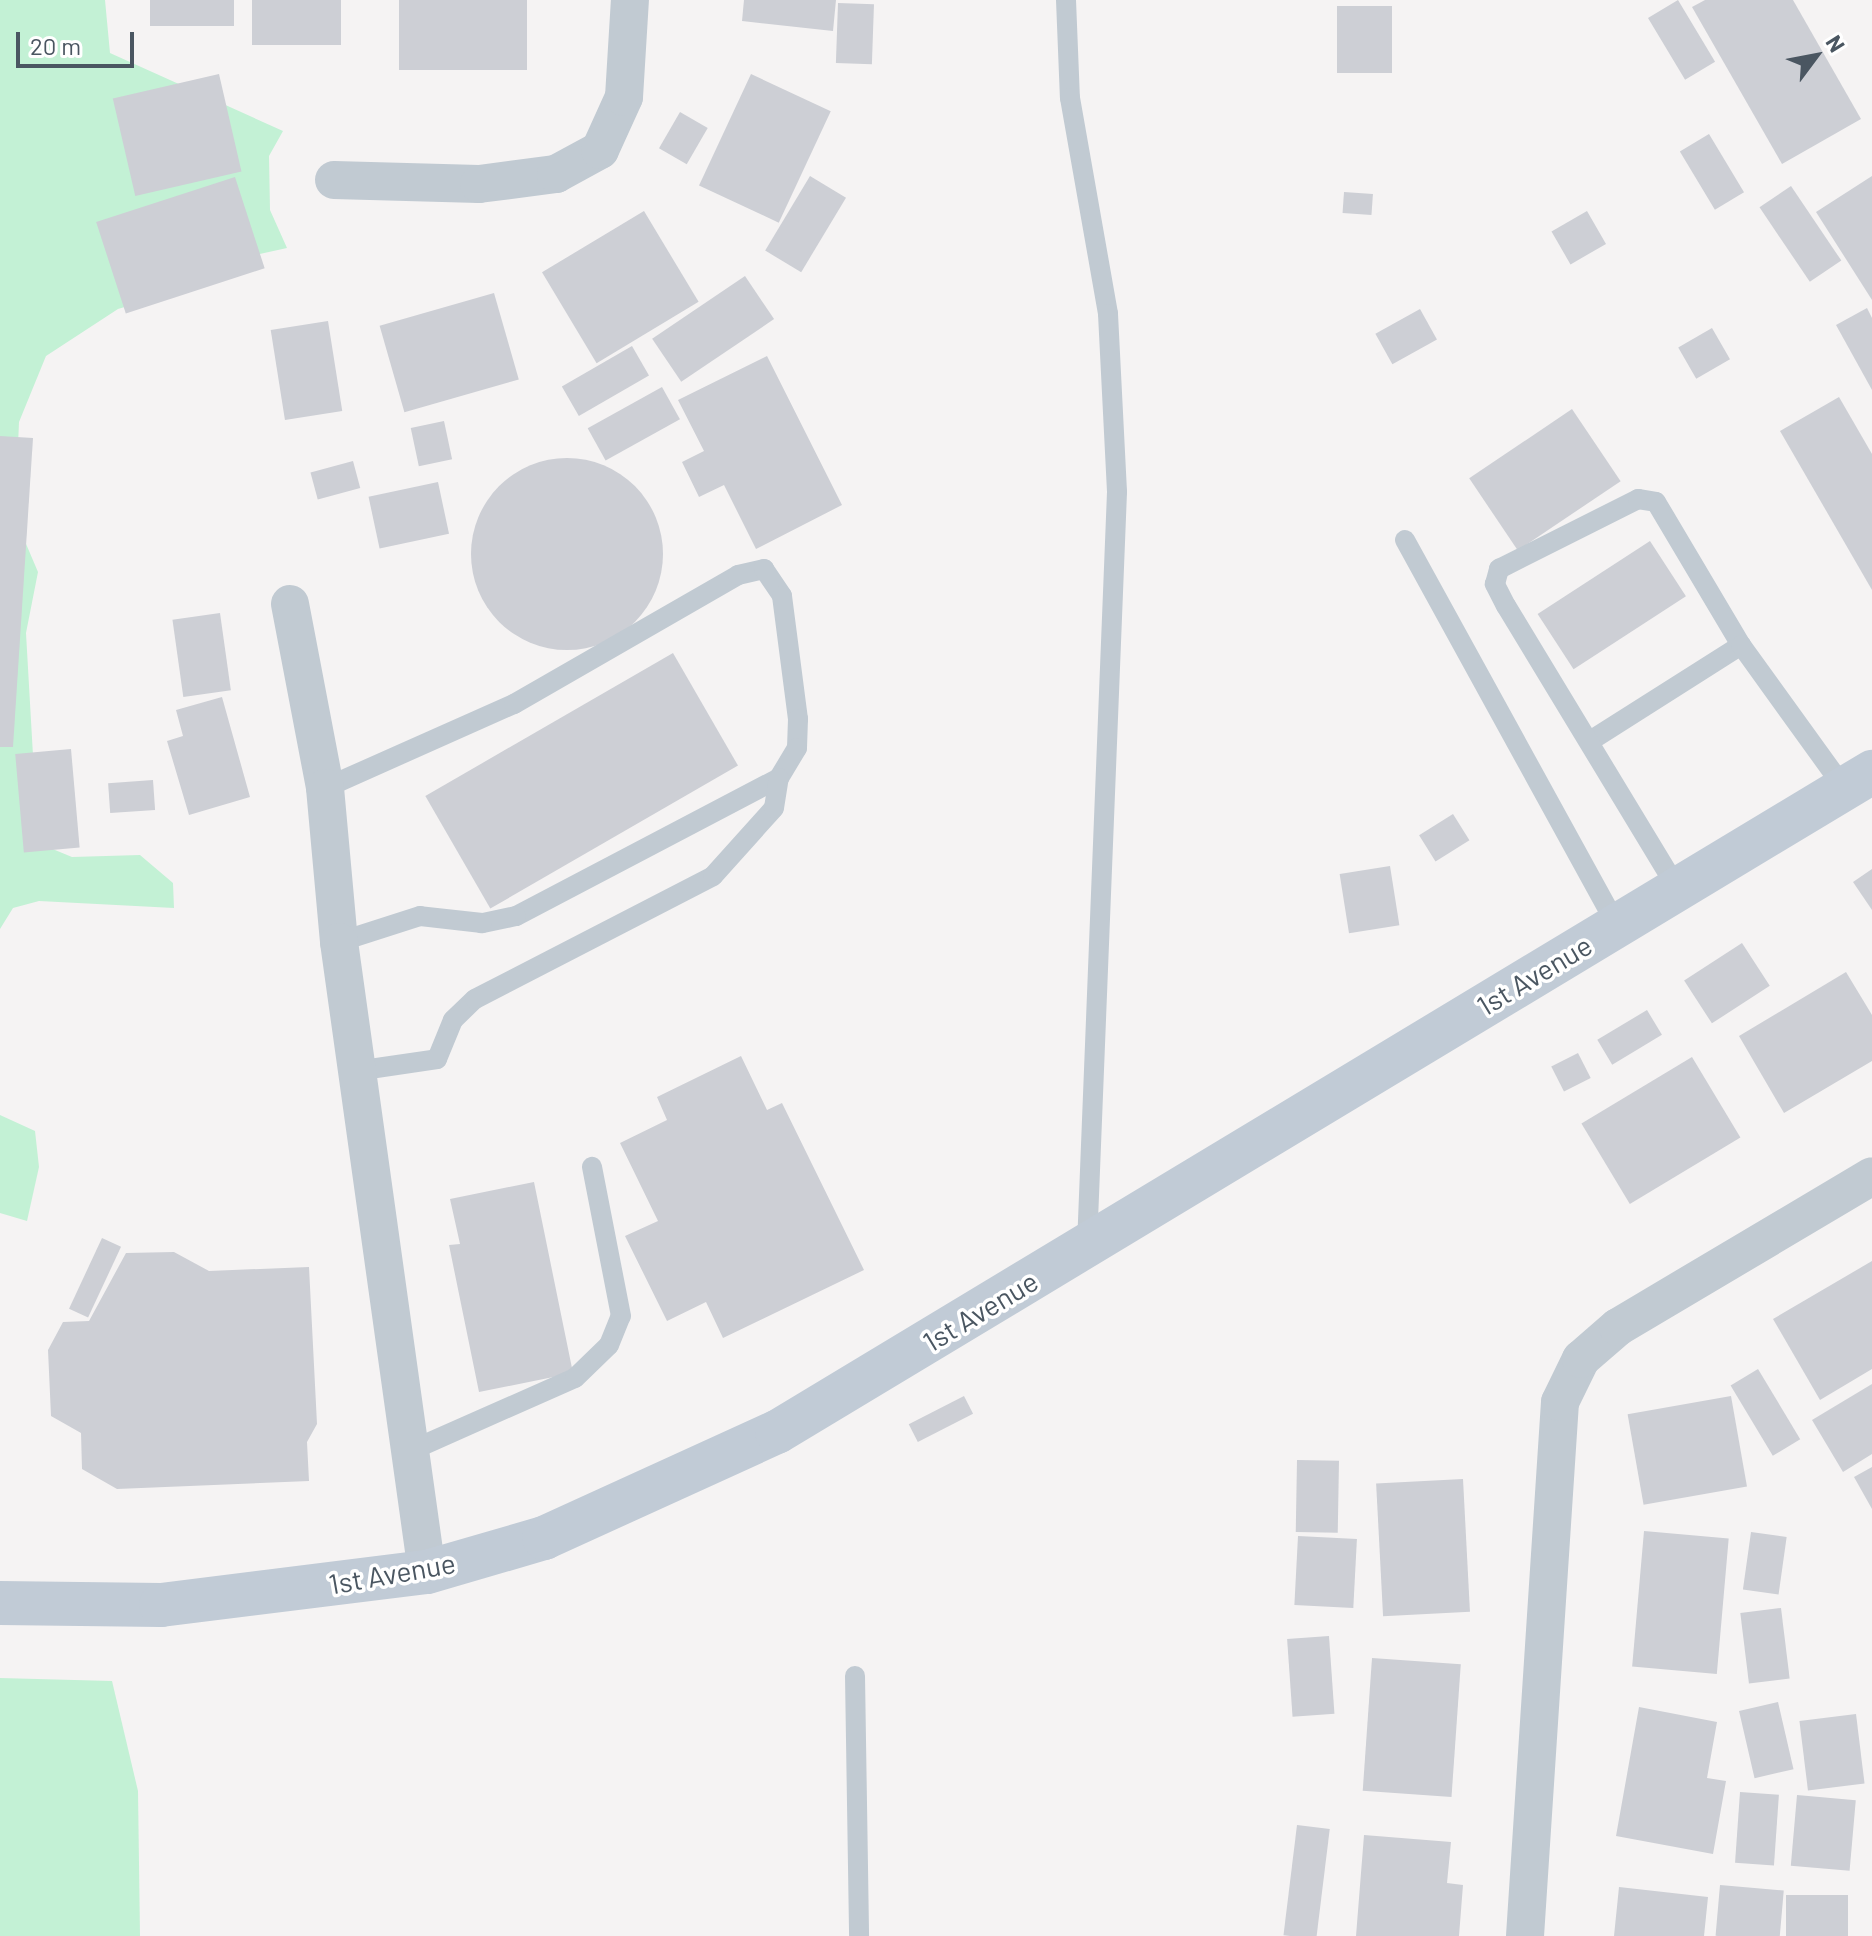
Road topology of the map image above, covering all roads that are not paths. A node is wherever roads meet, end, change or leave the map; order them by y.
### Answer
1 (630, 0) edge
2 (1066, 0) edge
3 (334, 180) dead end
4 (1405, 540) dead end
5 (290, 604) dead end
6 (1741, 645) junction
7 (1590, 741) junction
8 (779, 778) junction
9 (1859, 780) edge
10 (325, 788) junction
11 (1677, 888) junction
12 (1617, 925) junction
13 (339, 942) junction
14 (356, 1071) junction
15 (592, 1167) dead end
16 (1872, 1176) edge
17 (1086, 1248) junction
18 (410, 1451) junction
19 (427, 1572) junction
20 (0, 1603) edge
21 (855, 1676) dead end
22 (859, 1936) edge
23 (1525, 1936) edge

1 - 3 street
2 - 17 lane
4 - 12 lane
5 - 10 street
6 - 7 lane
6 - 7 lane
6 - 9 lane
7 - 11 lane
8 - 10 lane
8 - 13 lane
8 - 14 lane
9 - 11 street, 1st Avenue
10 - 13 street
11 - 12 street, 1st Avenue
12 - 17 street, 1st Avenue
13 - 14 street
14 - 18 street
15 - 18 lane
16 - 23 street
17 - 19 street, 1st Avenue
18 - 19 street
19 - 20 street, 1st Avenue
21 - 22 lane

